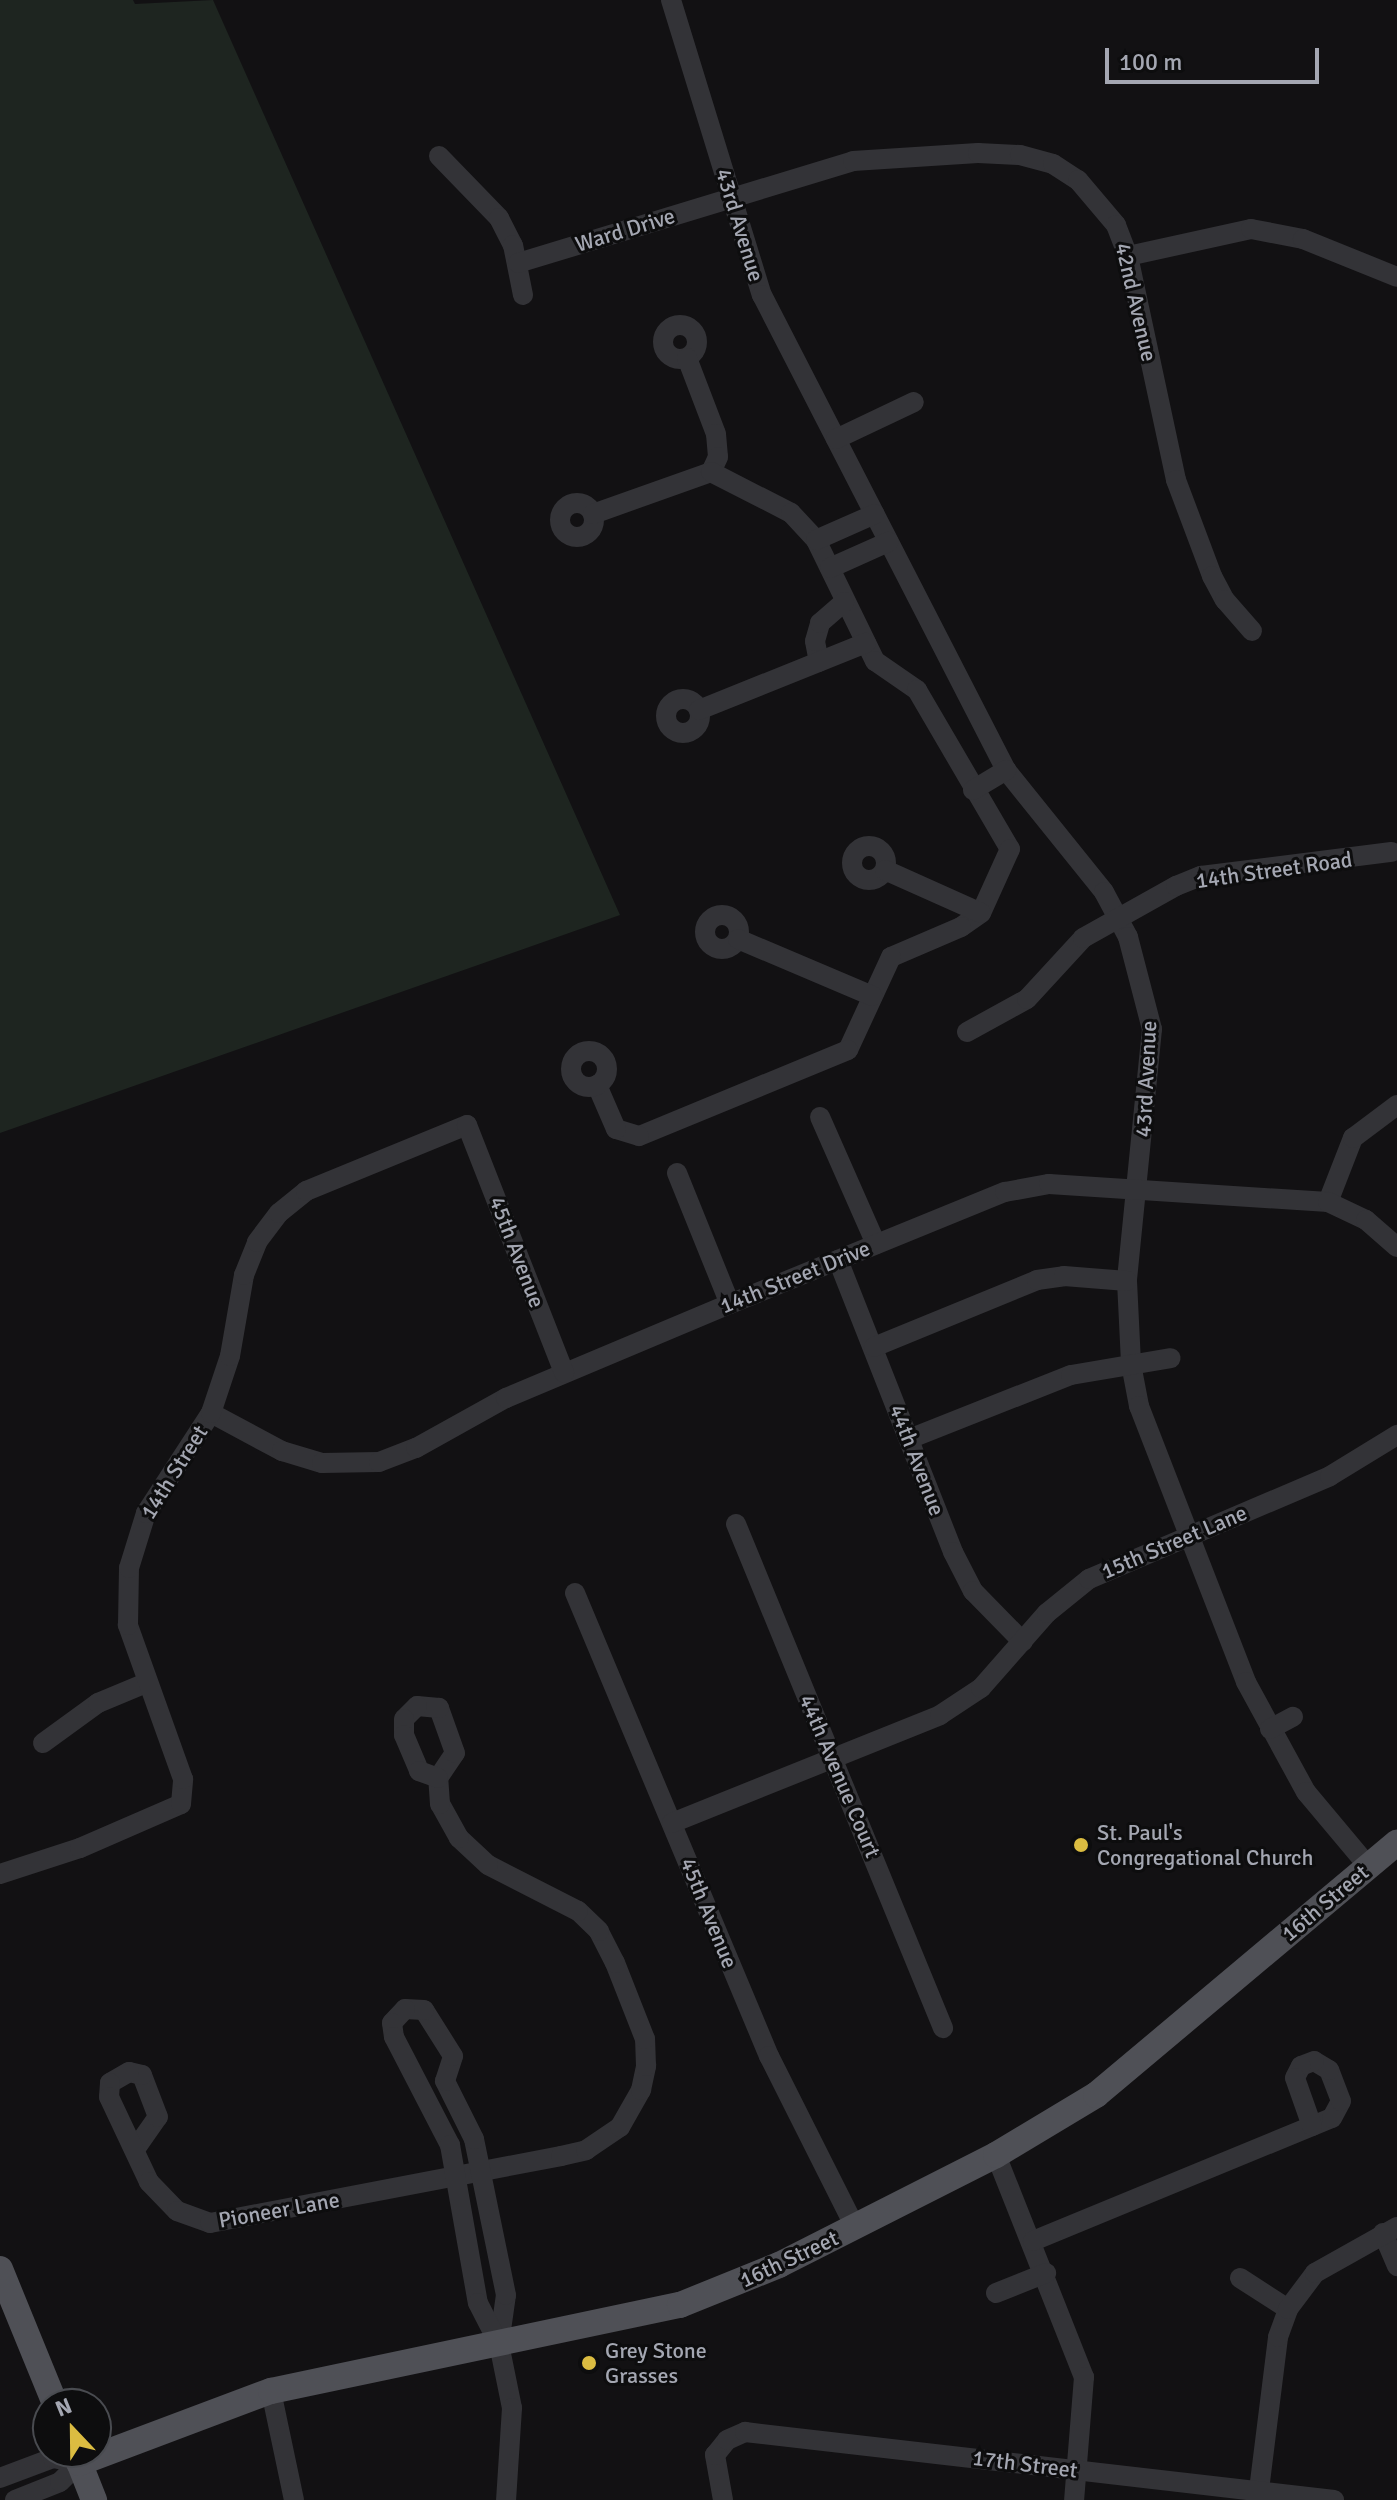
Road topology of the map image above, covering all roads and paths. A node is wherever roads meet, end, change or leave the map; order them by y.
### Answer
1 (671, 0) edge
2 (439, 156) dead end
3 (731, 197) junction
4 (1128, 256) junction
5 (518, 263) junction
6 (1397, 277) edge
7 (523, 295) dead end
8 (687, 358) dead end
9 (914, 402) dead end
10 (836, 439) junction
11 (711, 472) junction
12 (593, 514) dead end
13 (875, 514) junction
14 (816, 540) junction
15 (888, 542) junction
16 (830, 568) junction
17 (844, 602) junction
18 (1252, 631) dead end
19 (866, 643) junction
20 (819, 662) junction
21 (699, 710) dead end
22 (1006, 770) junction
23 (973, 790) junction
24 (1021, 796) junction
25 (991, 816) junction
26 (1391, 852) dead end
27 (885, 870) dead end
28 (981, 913) junction
29 (1118, 915) junction
30 (738, 939) dead end
31 (872, 996) junction
32 (967, 1032) dead end
33 (597, 1085) dead end
34 (1397, 1105) edge
35 (820, 1117) dead end
36 (469, 1131) joint
37 (677, 1173) dead end
38 (1139, 1187) junction
39 (1328, 1202) junction
40 (876, 1244) junction
41 (1397, 1247) edge
42 (838, 1260) junction
43 (1127, 1281) junction
44 (730, 1304) junction
45 (874, 1347) junction
46 (1171, 1358) dead end
47 (1131, 1364) junction
48 (564, 1373) junction
49 (211, 1413) junction
50 (1397, 1435) edge
51 (909, 1439) junction
52 (736, 1524) dead end
53 (1188, 1536) junction
54 (575, 1593) dead end
55 (1023, 1642) junction
56 (146, 1683) junction
57 (1293, 1717) dead end
58 (1270, 1729) junction
59 (43, 1743) dead end
60 (831, 1758) junction
61 (438, 1778) dead end
62 (672, 1823) junction
63 (1397, 1842) edge
64 (1368, 1866) junction
65 (0, 1874) edge
66 (943, 2028) dead end
67 (445, 2081) junction
68 (1335, 2085) junction
69 (422, 2092) junction
70 (1302, 2099) junction
71 (1312, 2126) junction
72 (136, 2148) dead end
73 (996, 2155) junction
74 (480, 2174) junction
75 (459, 2177) junction
76 (855, 2227) junction
77 (1390, 2230) edge
78 (1033, 2241) junction
79 (1397, 2266) edge
80 (0, 2269) edge
81 (1046, 2273) junction
82 (1240, 2278) dead end
83 (996, 2293) dead end
84 (1288, 2309) junction
85 (499, 2344) junction
86 (48, 2388) edge
87 (271, 2391) junction
88 (112, 2445) edge
89 (32, 2466) edge
90 (70, 2468) edge
91 (81, 2468) edge
92 (1076, 2470) junction
93 (0, 2478) edge
94 (1259, 2490) junction
95 (15, 2500) edge
96 (94, 2500) edge
97 (294, 2500) edge
98 (506, 2500) edge
99 (723, 2500) edge
100 (1074, 2500) edge
101 (1334, 2500) edge

1 - 3 street, 43rd Avenue
2 - 5 street
3 - 4 street, 42nd Avenue
3 - 5 street, Ward Drive
3 - 10 street, 43rd Avenue
4 - 6 street
4 - 18 street, 42nd Avenue
5 - 7 street
8 - 11 street
9 - 10 street
10 - 13 street, 43rd Avenue
11 - 12 street
11 - 14 street
13 - 14 street
13 - 15 street, 43rd Avenue
14 - 16 street
15 - 16 street
15 - 22 street, 43rd Avenue
16 - 17 street
17 - 19 street
17 - 20 street
19 - 20 street
19 - 23 street
20 - 21 street
22 - 23 street
22 - 24 street, 43rd Avenue
23 - 25 street
24 - 25 street
24 - 29 street, 43rd Avenue
25 - 28 street
26 - 29 street, 14th Street Road
27 - 28 street
28 - 31 street
29 - 32 street, 14th Street Road
29 - 38 street, 43rd Avenue
30 - 31 street
31 - 33 street
34 - 39 street
35 - 40 street
36 - 48 street, 45th Avenue
36 - 49 street, 14th Street
37 - 44 street
38 - 39 street, 14th Street Drive
38 - 40 street, 14th Street Drive
38 - 43 street, 43rd Avenue
39 - 41 street, 14th Street Drive
40 - 42 street, 14th Street Drive
42 - 44 street, 14th Street Drive
42 - 45 street, 44th Avenue
43 - 45 street
43 - 47 street, 43rd Avenue
44 - 48 street, 14th Street Drive
45 - 51 street, 44th Avenue
46 - 47 street
47 - 51 street
47 - 53 street, 43rd Avenue
48 - 49 street, 14th Street Drive
49 - 56 street, 14th Street
50 - 53 street, 15th Street Lane
51 - 55 street, 44th Avenue
52 - 60 street, 44th Avenue Court
53 - 55 street, 15th Street Lane
53 - 58 street, 43rd Avenue
54 - 62 street, 45th Avenue
55 - 60 street, 15th Street Lane
56 - 59 street
56 - 65 street, 14th Street
57 - 58 street
58 - 64 street, 43rd Avenue
60 - 62 street, 15th Street Lane
60 - 66 street, 44th Avenue Court
61 - 74 street, Pioneer Lane
62 - 76 street, 45th Avenue
63 - 64 main road, 16th Street
64 - 73 main road, 16th Street
67 - 69 street
67 - 69 street
67 - 74 street
68 - 70 street
68 - 70 street
68 - 71 street
69 - 75 street
70 - 71 street
71 - 78 street
72 - 75 street, Pioneer Lane
73 - 76 main road, 16th Street
73 - 78 street
74 - 75 street, Pioneer Lane
74 - 85 street
75 - 85 street
76 - 85 main road, 16th Street
77 - 79 street
77 - 84 street
78 - 81 street
80 - 86 main road
81 - 83 street
81 - 92 street
82 - 84 street
84 - 94 street
85 - 87 main road, 16th Street
85 - 98 street
87 - 88 main road, 16th Street
87 - 97 street
89 - 93 street
90 - 95 street
91 - 96 main road
92 - 94 street, 17th Street
92 - 99 street, 17th Street
92 - 100 street
94 - 101 street, 17th Street

